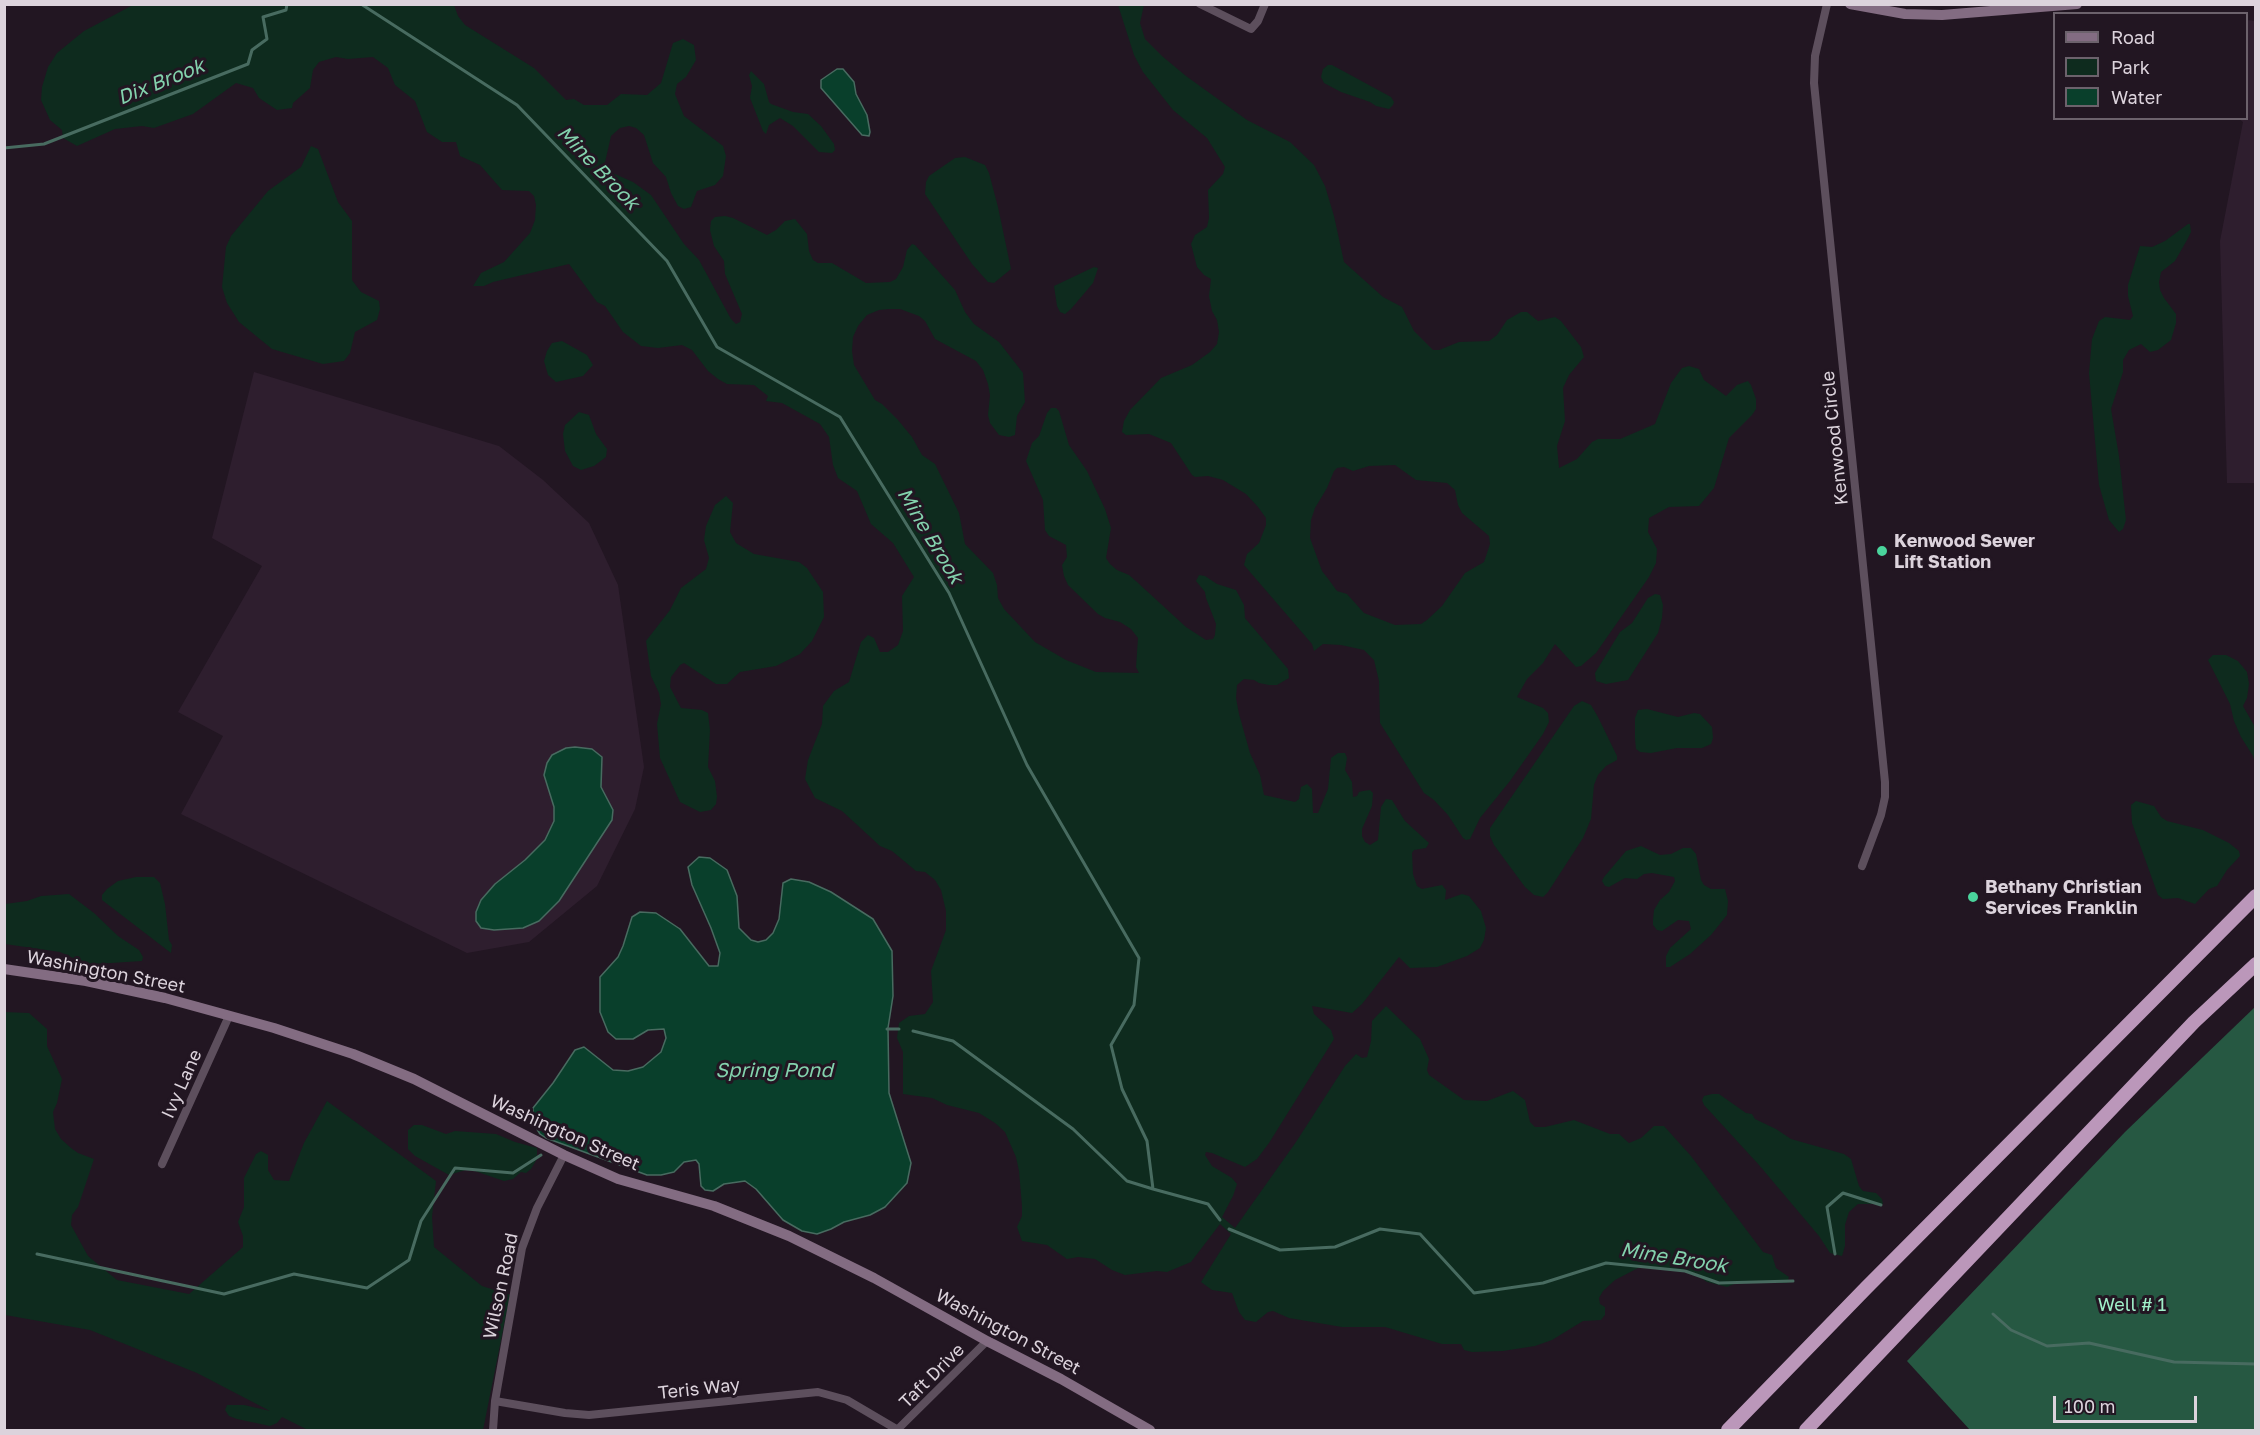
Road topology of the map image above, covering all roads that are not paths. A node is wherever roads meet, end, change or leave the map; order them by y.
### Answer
1 (1200, 4) edge
2 (1265, 4) edge
3 (1827, 4) edge
4 (1850, 4) edge
5 (2077, 4) edge
6 (1862, 866) dead end
7 (2256, 896) edge
8 (2256, 964) edge
9 (4, 969) edge
10 (229, 1016) junction
11 (564, 1155) junction
12 (162, 1164) dead end
13 (987, 1341) junction
14 (495, 1401) junction
15 (898, 1430) edge
16 (493, 1431) edge
17 (1150, 1431) edge
18 (1728, 1431) edge
19 (1806, 1431) edge

1 - 2 street
3 - 6 street, Kenwood Circle
4 - 5 main road
7 - 18 highway
8 - 19 highway
9 - 10 main road, Washington Street
10 - 11 main road, Washington Street
10 - 12 street, Ivy Lane
11 - 13 main road, Washington Street
11 - 14 street, Wilson Road
13 - 15 street, Taft Drive
13 - 17 main road, Washington Street
14 - 15 street, Teris Way
14 - 16 street, Wilson Road

